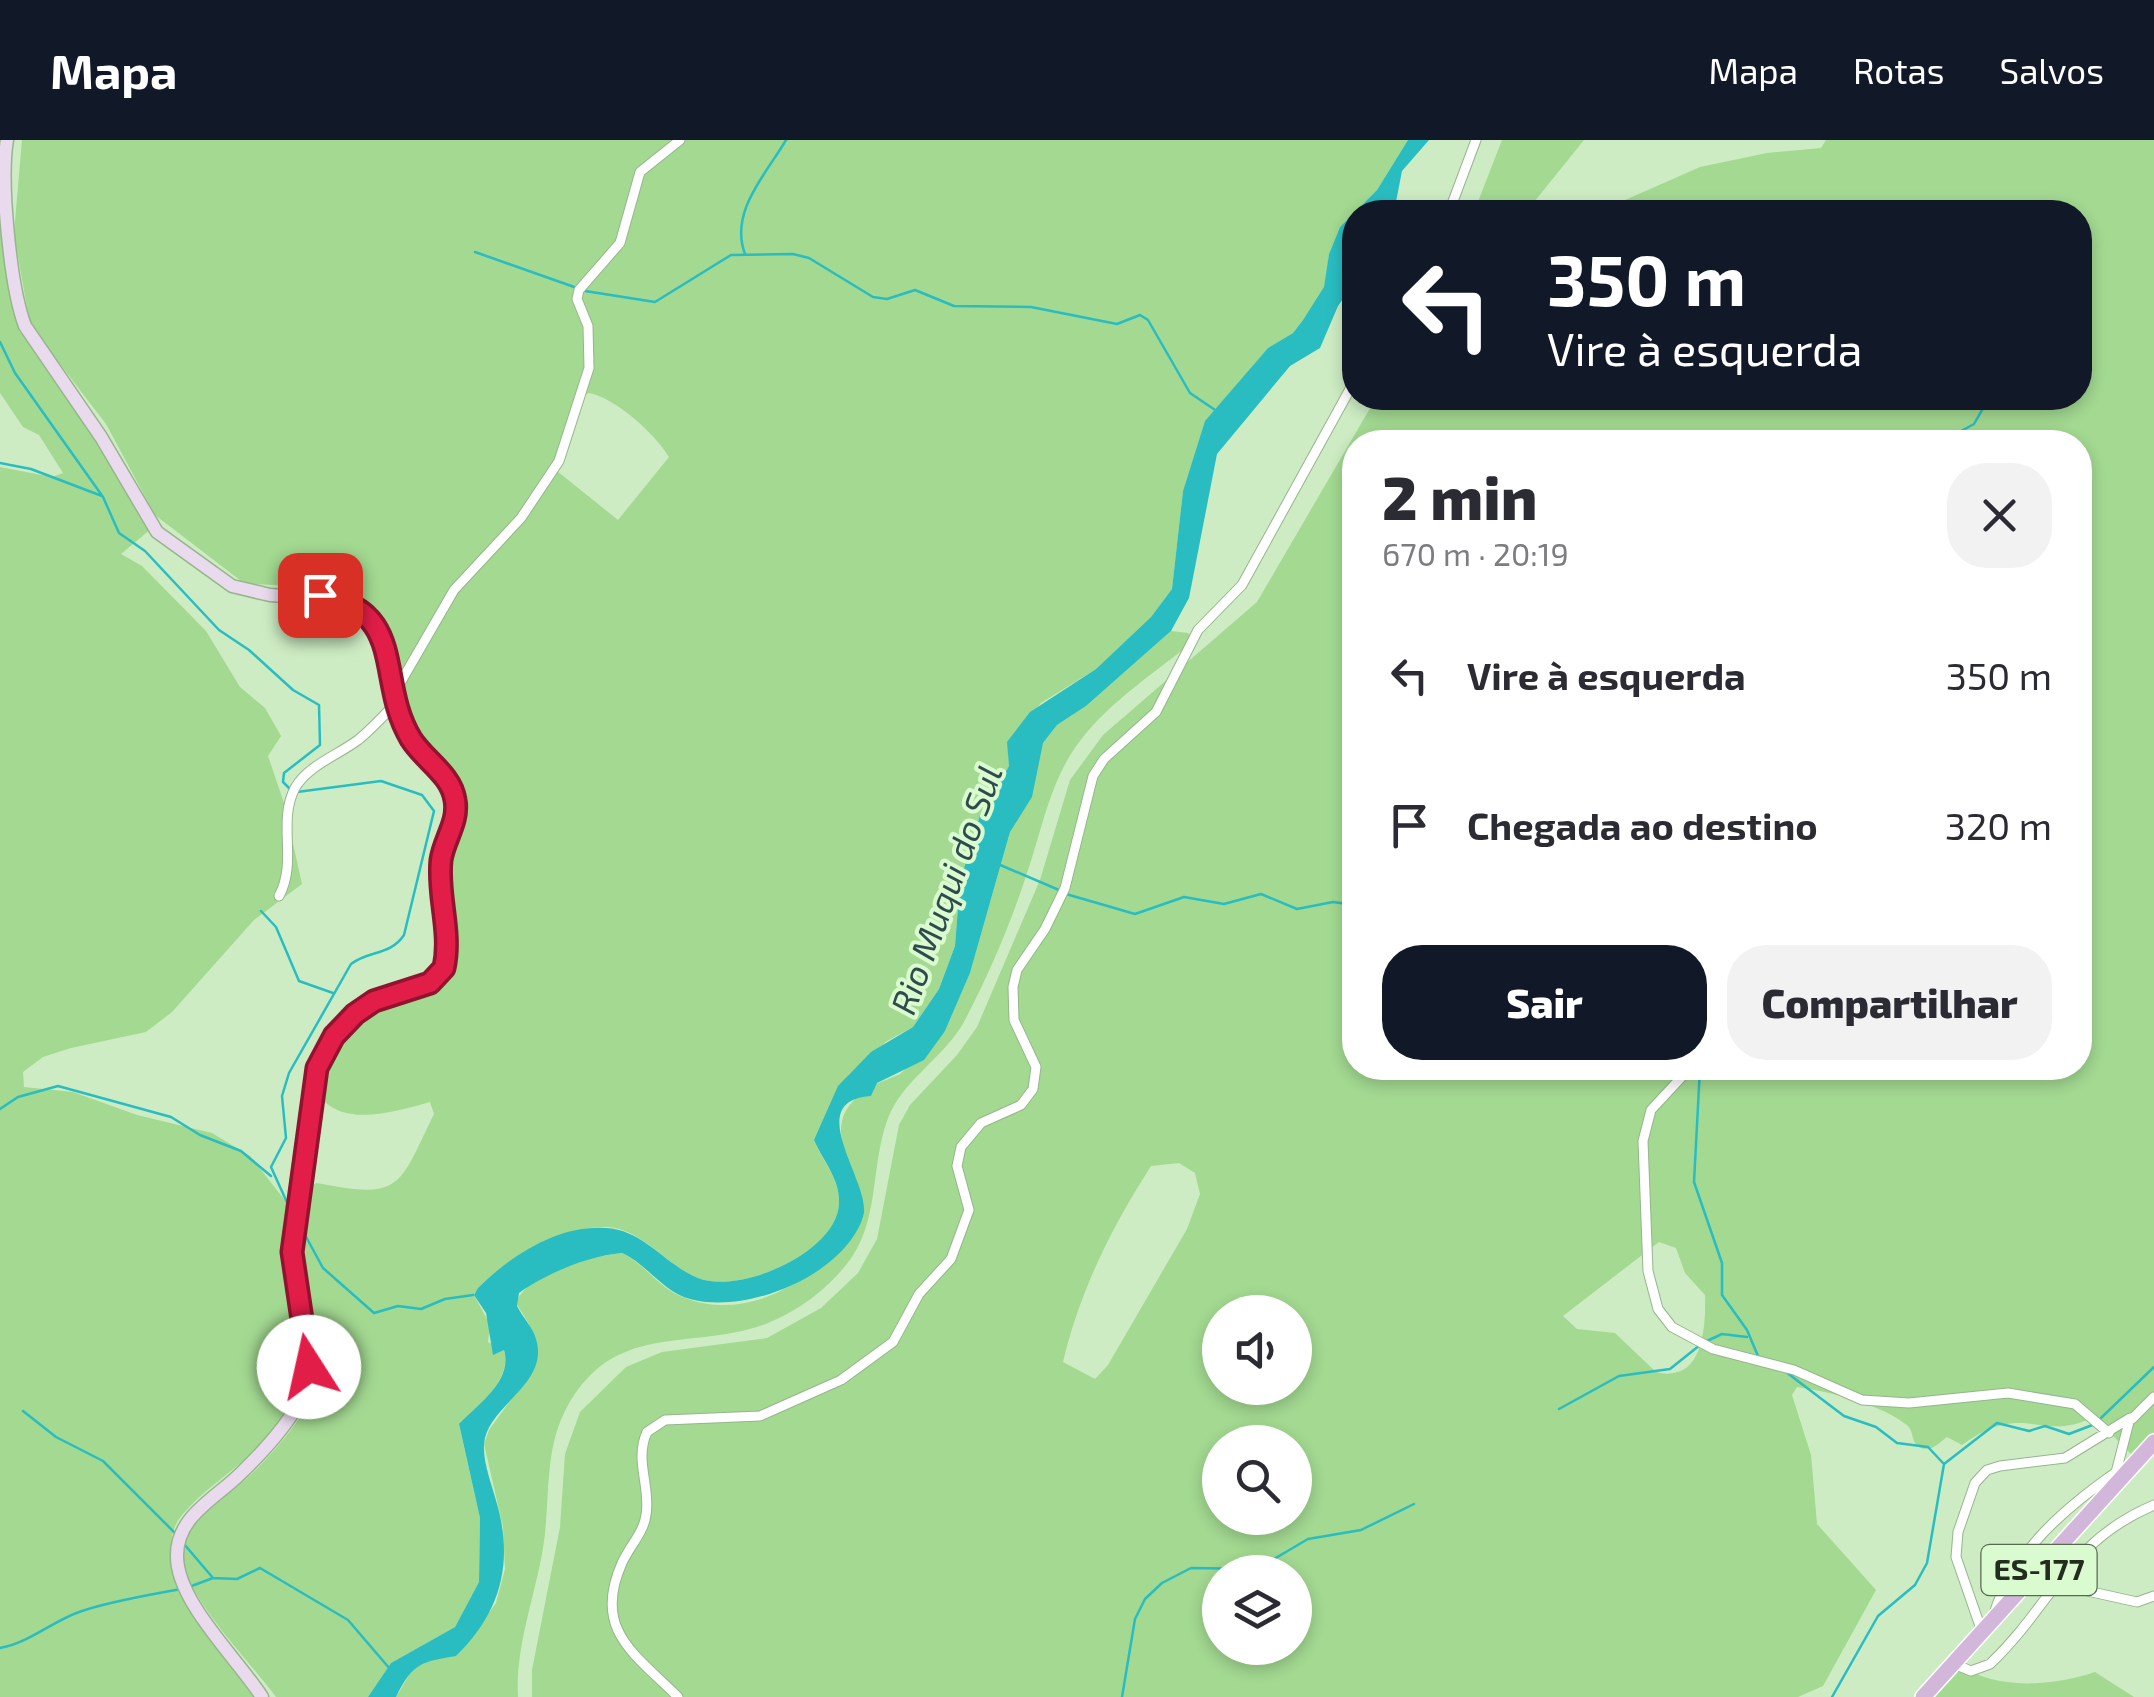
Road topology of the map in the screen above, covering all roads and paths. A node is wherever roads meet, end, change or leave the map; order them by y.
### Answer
1 (7, 140) edge
2 (680, 140) edge
3 (1476, 140) edge
4 (2, 176) edge
5 (1454, 200) edge
6 (1342, 404) edge
7 (396, 696) junction
8 (279, 896) dead end
9 (1679, 1080) edge
10 (2154, 1397) edge
11 (2132, 1419) junction
12 (2106, 1430) junction
13 (2154, 1442) edge
14 (2116, 1473) junction
15 (2110, 1492) junction
16 (2154, 1505) edge
17 (2056, 1584) junction
18 (2154, 1596) edge
19 (1987, 1623) junction
20 (1951, 1662) junction
21 (262, 1697) edge
22 (678, 1697) edge
23 (1922, 1697) edge

1 - 4 main road
2 - 7 street
3 - 5 street
4 - 7 main road
6 - 22 street
7 - 8 street
7 - 21 main road
9 - 12 street
10 - 11 street
11 - 12 street
11 - 14 street
12 - 19 street
13 - 15 main road, ES-177
14 - 15 street
14 - 19 street
15 - 19 main road, ES-177
16 - 17 street
17 - 18 street
17 - 20 street
19 - 20 main road, ES-177
20 - 23 main road, ES-177

